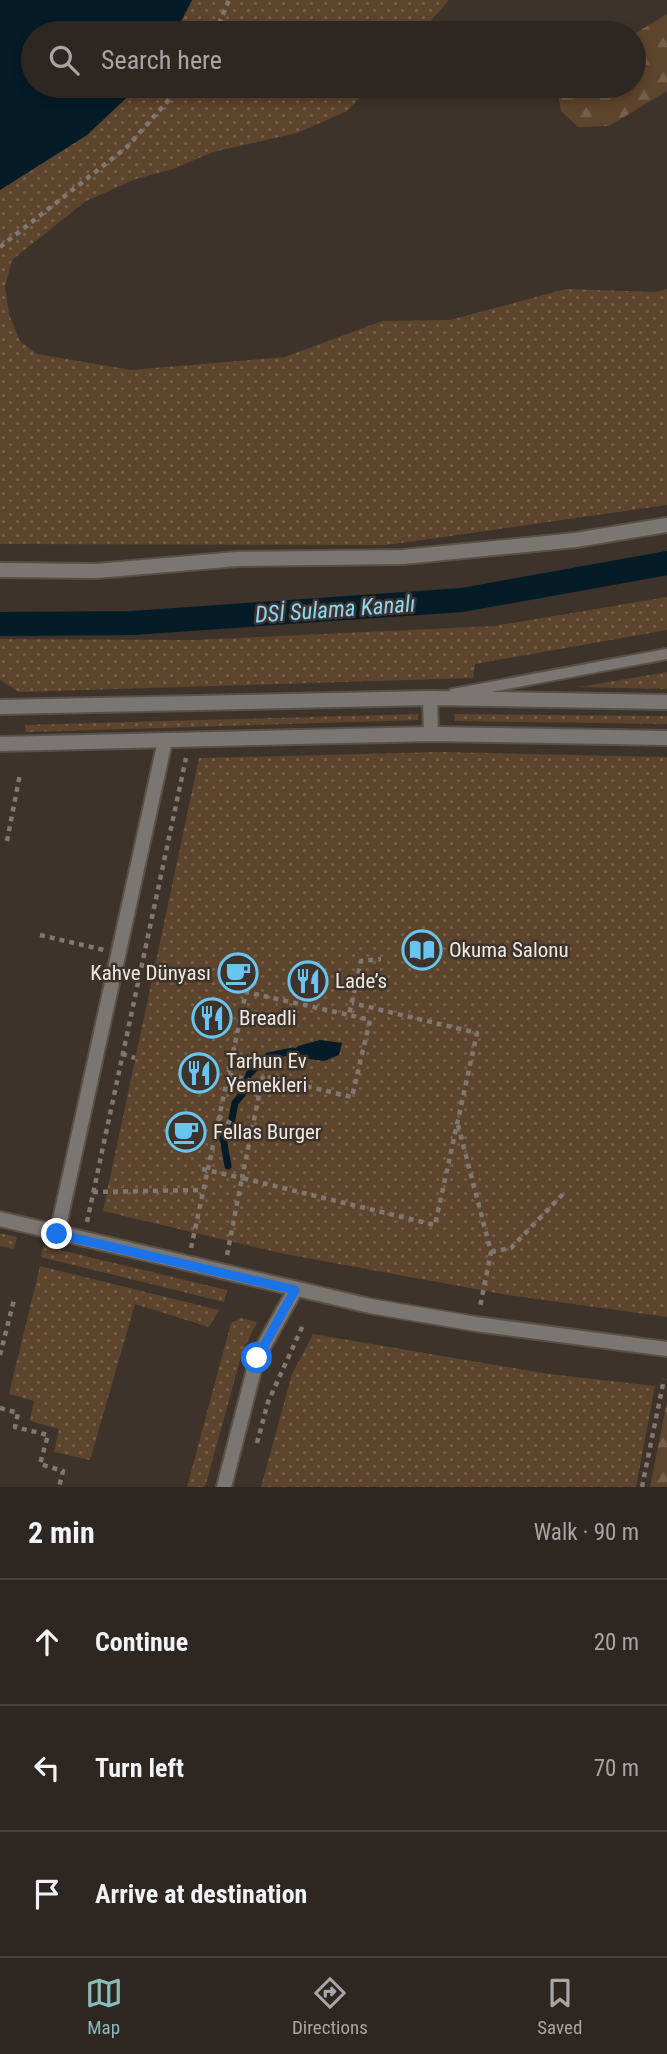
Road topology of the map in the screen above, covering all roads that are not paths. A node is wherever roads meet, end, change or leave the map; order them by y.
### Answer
1 (667, 526) edge
2 (0, 569) edge
3 (667, 654) edge
4 (430, 698) junction
5 (667, 702) edge
6 (0, 706) edge
7 (431, 734) junction
8 (667, 738) edge
9 (164, 741) junction
10 (0, 744) edge
11 (0, 1219) edge
12 (57, 1234) junction
13 (295, 1290) junction
14 (667, 1349) edge
15 (224, 1487) edge

1 - 2 street
3 - 4 lane
4 - 5 street
4 - 6 street
4 - 7 street
7 - 8 street
7 - 9 street
9 - 10 street
9 - 12 street
11 - 12 street
12 - 13 street
13 - 14 street
13 - 15 street

